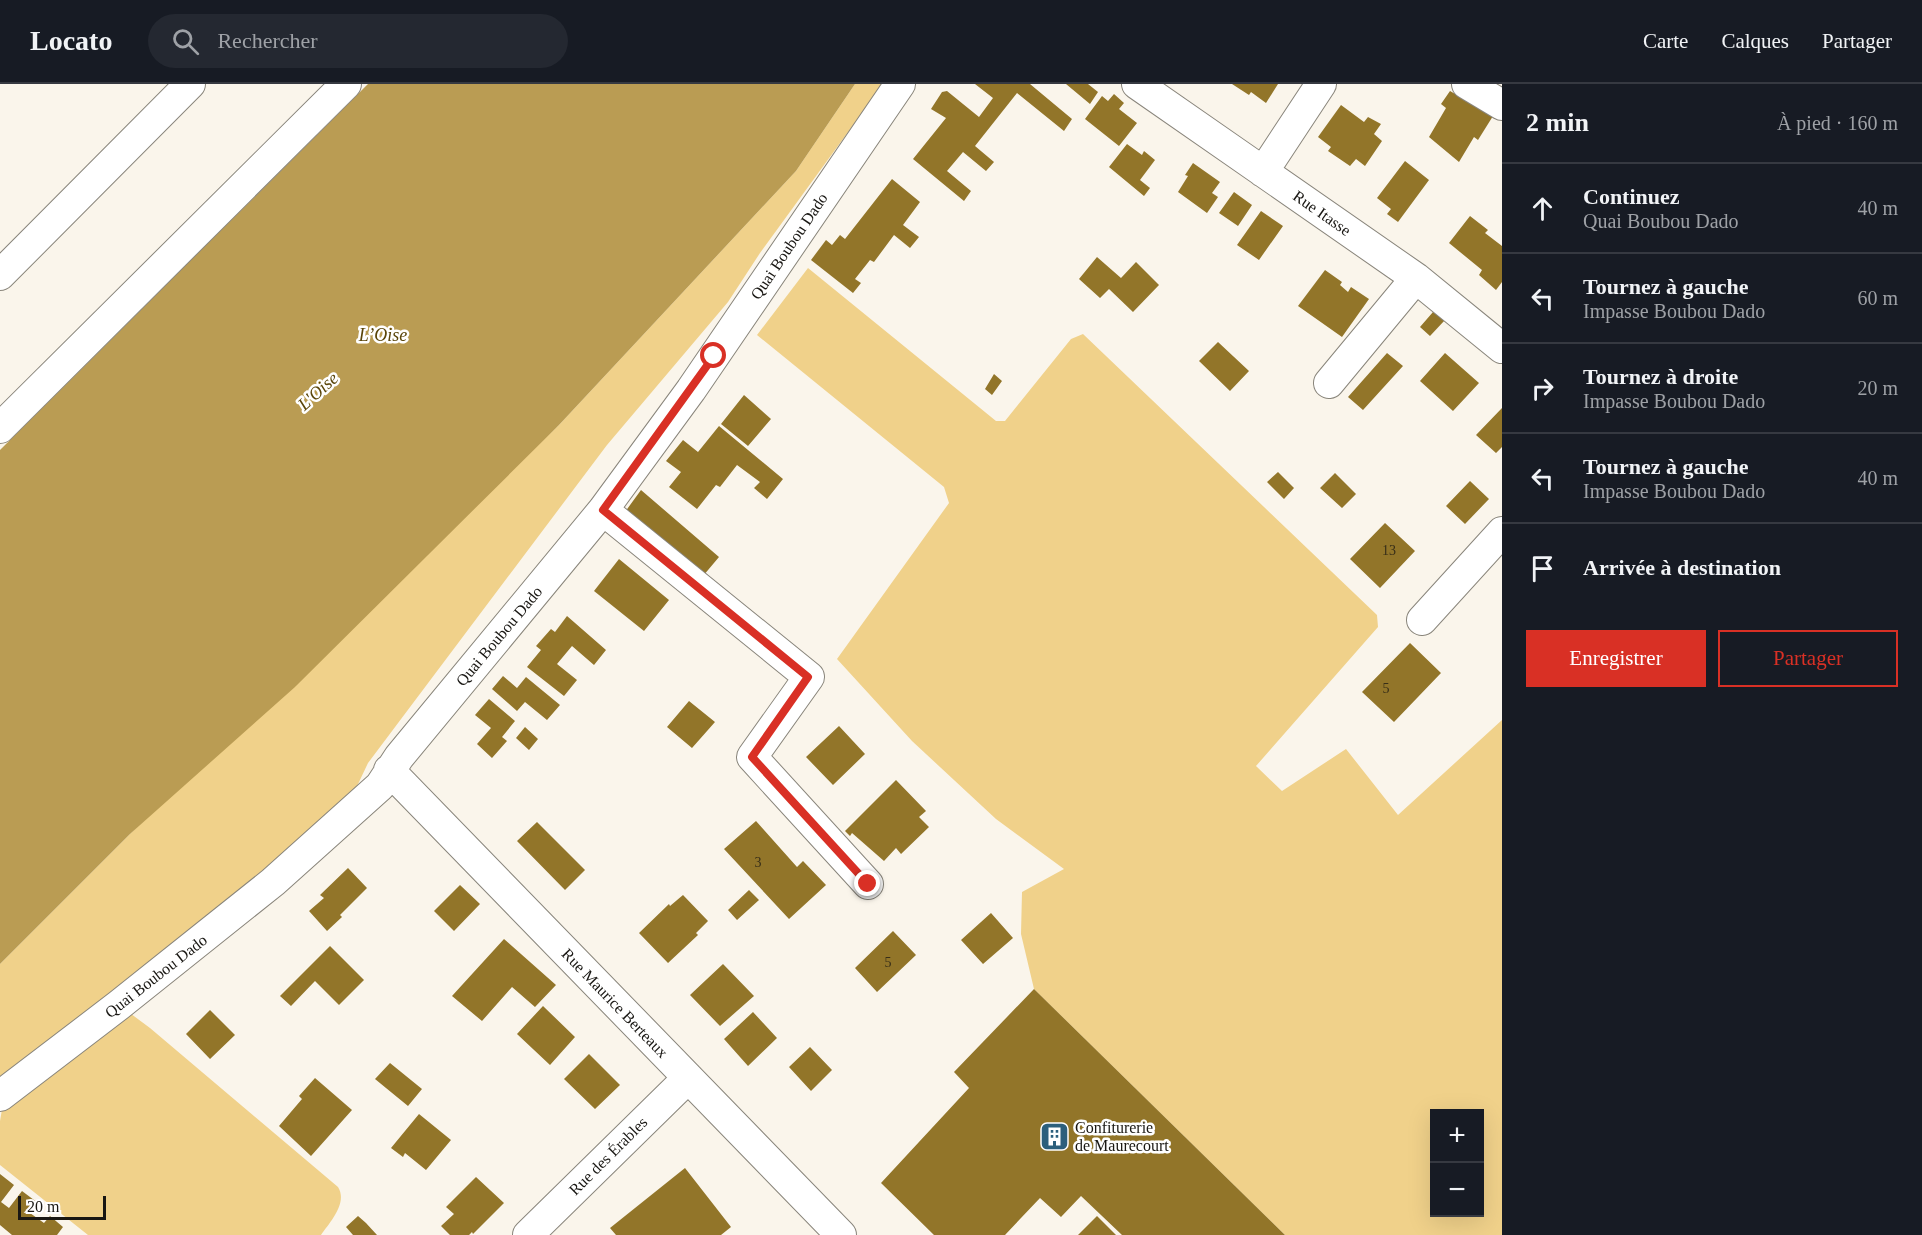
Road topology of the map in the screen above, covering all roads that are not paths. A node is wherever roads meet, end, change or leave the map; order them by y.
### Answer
1 (190, 84) edge
2 (346, 84) edge
3 (900, 84) edge
4 (1137, 84) edge
5 (1321, 84) edge
6 (1467, 84) edge
7 (1502, 105) edge
8 (1263, 172) junction
9 (0, 275) edge
10 (1416, 278) junction
11 (1502, 348) edge
12 (1329, 383) dead end
13 (0, 428) edge
14 (603, 510) junction
15 (1502, 532) edge
16 (1422, 620) dead end
17 (389, 770) junction
18 (868, 884) dead end
19 (688, 1078) junction
20 (0, 1096) edge
21 (528, 1235) edge
22 (841, 1235) edge

1 - 9 street
2 - 13 street
3 - 14 street, Quai Boubou Dado
4 - 8 street, Rue Itasse
5 - 8 street
6 - 7 street
8 - 10 street, Rue Itasse
10 - 11 street, Rue Itasse
10 - 12 street
14 - 17 street, Quai Boubou Dado
14 - 18 street
15 - 16 street
17 - 19 street, Rue Maurice Berteaux
17 - 20 street, Quai Boubou Dado
19 - 21 street, Rue des Érables
19 - 22 street, Rue Maurice Berteaux

